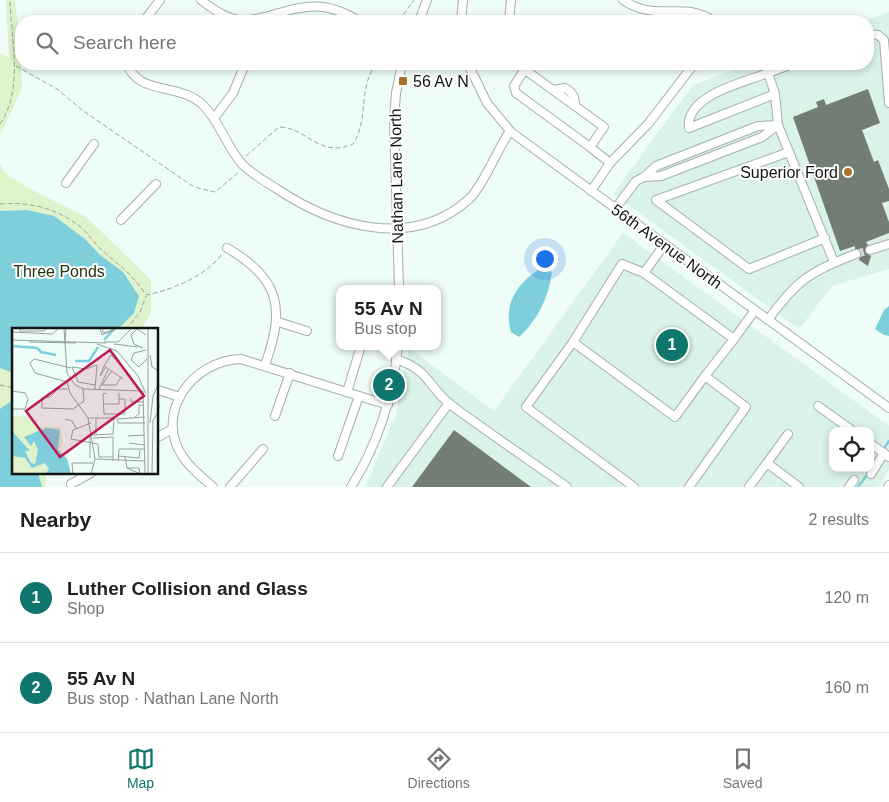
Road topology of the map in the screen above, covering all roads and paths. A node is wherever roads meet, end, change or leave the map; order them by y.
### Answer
1 (10, 0) edge
2 (160, 0) edge
3 (201, 0) edge
4 (414, 0) edge
5 (427, 0) edge
6 (463, 0) edge
7 (511, 0) edge
8 (623, 0) edge
9 (149, 15) edge
10 (225, 15) edge
11 (272, 15) edge
12 (350, 15) edge
13 (403, 15) edge
14 (421, 15) edge
15 (462, 15) edge
16 (510, 15) edge
17 (706, 15) edge
18 (874, 35) edge
19 (15, 52) edge
20 (15, 69) edge
21 (129, 70) edge
22 (243, 70) edge
23 (401, 70) edge
24 (471, 70) edge
25 (524, 70) edge
26 (526, 70) edge
27 (689, 70) edge
28 (776, 70) edge
29 (768, 73) junction
30 (775, 94) junction
31 (889, 103) edge
32 (214, 117) junction
33 (0, 124) edge
34 (778, 125) junction
35 (510, 131) junction
36 (94, 144) dead end
37 (590, 147) junction
38 (789, 152) junction
39 (610, 163) junction
40 (644, 177) junction
41 (66, 183) dead end
42 (156, 184) dead end
43 (592, 191) junction
44 (0, 204) edge
45 (615, 209) junction
46 (121, 220) dead end
47 (397, 228) junction
48 (825, 238) junction
49 (889, 244) edge
50 (664, 245) junction
51 (227, 248) joint
52 (870, 250) tunnel mouth
53 (856, 254) tunnel mouth
54 (834, 262) junction
55 (644, 273) junction
56 (399, 285) edge
57 (146, 295) junction
58 (755, 310) junction
59 (768, 320) junction
60 (278, 322) junction
61 (128, 328) edge
62 (307, 331) dead end
63 (734, 339) junction
64 (574, 342) junction
65 (360, 350) edge
66 (397, 350) edge
67 (396, 359) junction
68 (266, 365) junction
69 (290, 374) junction
70 (705, 376) junction
71 (0, 385) edge
72 (12, 387) edge
73 (159, 390) edge
74 (347, 392) junction
75 (180, 396) junction
76 (359, 396) junction
77 (449, 403) junction
78 (388, 405) junction
79 (818, 406) dead end
80 (889, 408) edge
81 (275, 416) dead end
82 (847, 427) edge
83 (172, 429) junction
84 (788, 434) dead end
85 (159, 436) edge
86 (874, 446) edge
87 (263, 449) dead end
88 (887, 455) edge
89 (338, 456) dead end
90 (767, 463) junction
91 (89, 474) edge
92 (871, 474) dead end
93 (854, 480) dead end
94 (70, 484) dead end
95 (213, 487) edge
96 (230, 487) edge
97 (351, 487) edge
98 (387, 487) edge
99 (567, 487) edge
100 (634, 487) edge
101 (689, 487) edge
102 (750, 487) edge
103 (799, 487) edge
104 (849, 487) edge

1 - 19 path
2 - 9 street
3 - 10 street
4 - 13 path
5 - 14 street
6 - 15 street
7 - 16 street
8 - 17 street
11 - 12 street
18 - 31 street
20 - 33 path
21 - 32 street
22 - 32 street
23 - 47 street, Nathan Lane North
24 - 35 street, 56th Avenue North
25 - 37 street
26 - 37 street
27 - 39 street
28 - 29 street
29 - 30 street
29 - 30 street
30 - 34 street
32 - 47 street
34 - 38 street
34 - 40 street
34 - 40 street
35 - 43 street, 56th Avenue North
35 - 47 street
36 - 41 street
37 - 39 street
38 - 48 street
38 - 48 street
39 - 43 street
40 - 45 street
42 - 46 street
43 - 45 street, 56th Avenue North
44 - 57 path
45 - 50 street, 56th Avenue North
47 - 56 street, Nathan Lane North
48 - 54 street
49 - 52 street
50 - 55 street
50 - 58 street, 56th Avenue North
51 - 57 path
51 - 60 street
53 - 54 street
54 - 59 street
55 - 63 street
55 - 64 street
57 - 61 path
58 - 59 street, 56th Avenue North
58 - 63 street
59 - 80 street, 56th Avenue North
60 - 62 street
60 - 68 street
63 - 70 street
64 - 70 street
64 - 100 street
65 - 74 street
66 - 67 street
67 - 77 street
67 - 78 street
68 - 69 street
68 - 75 street
69 - 74 street
69 - 81 street
70 - 101 street
71 - 72 path
73 - 75 street
74 - 76 street
75 - 83 street
76 - 78 street
76 - 89 street
77 - 98 street
77 - 99 street
78 - 97 street
79 - 82 street
83 - 85 street
83 - 95 street
84 - 90 street
86 - 88 street
87 - 96 street
88 - 92 street
90 - 102 street
90 - 103 street
91 - 94 street
93 - 104 street

